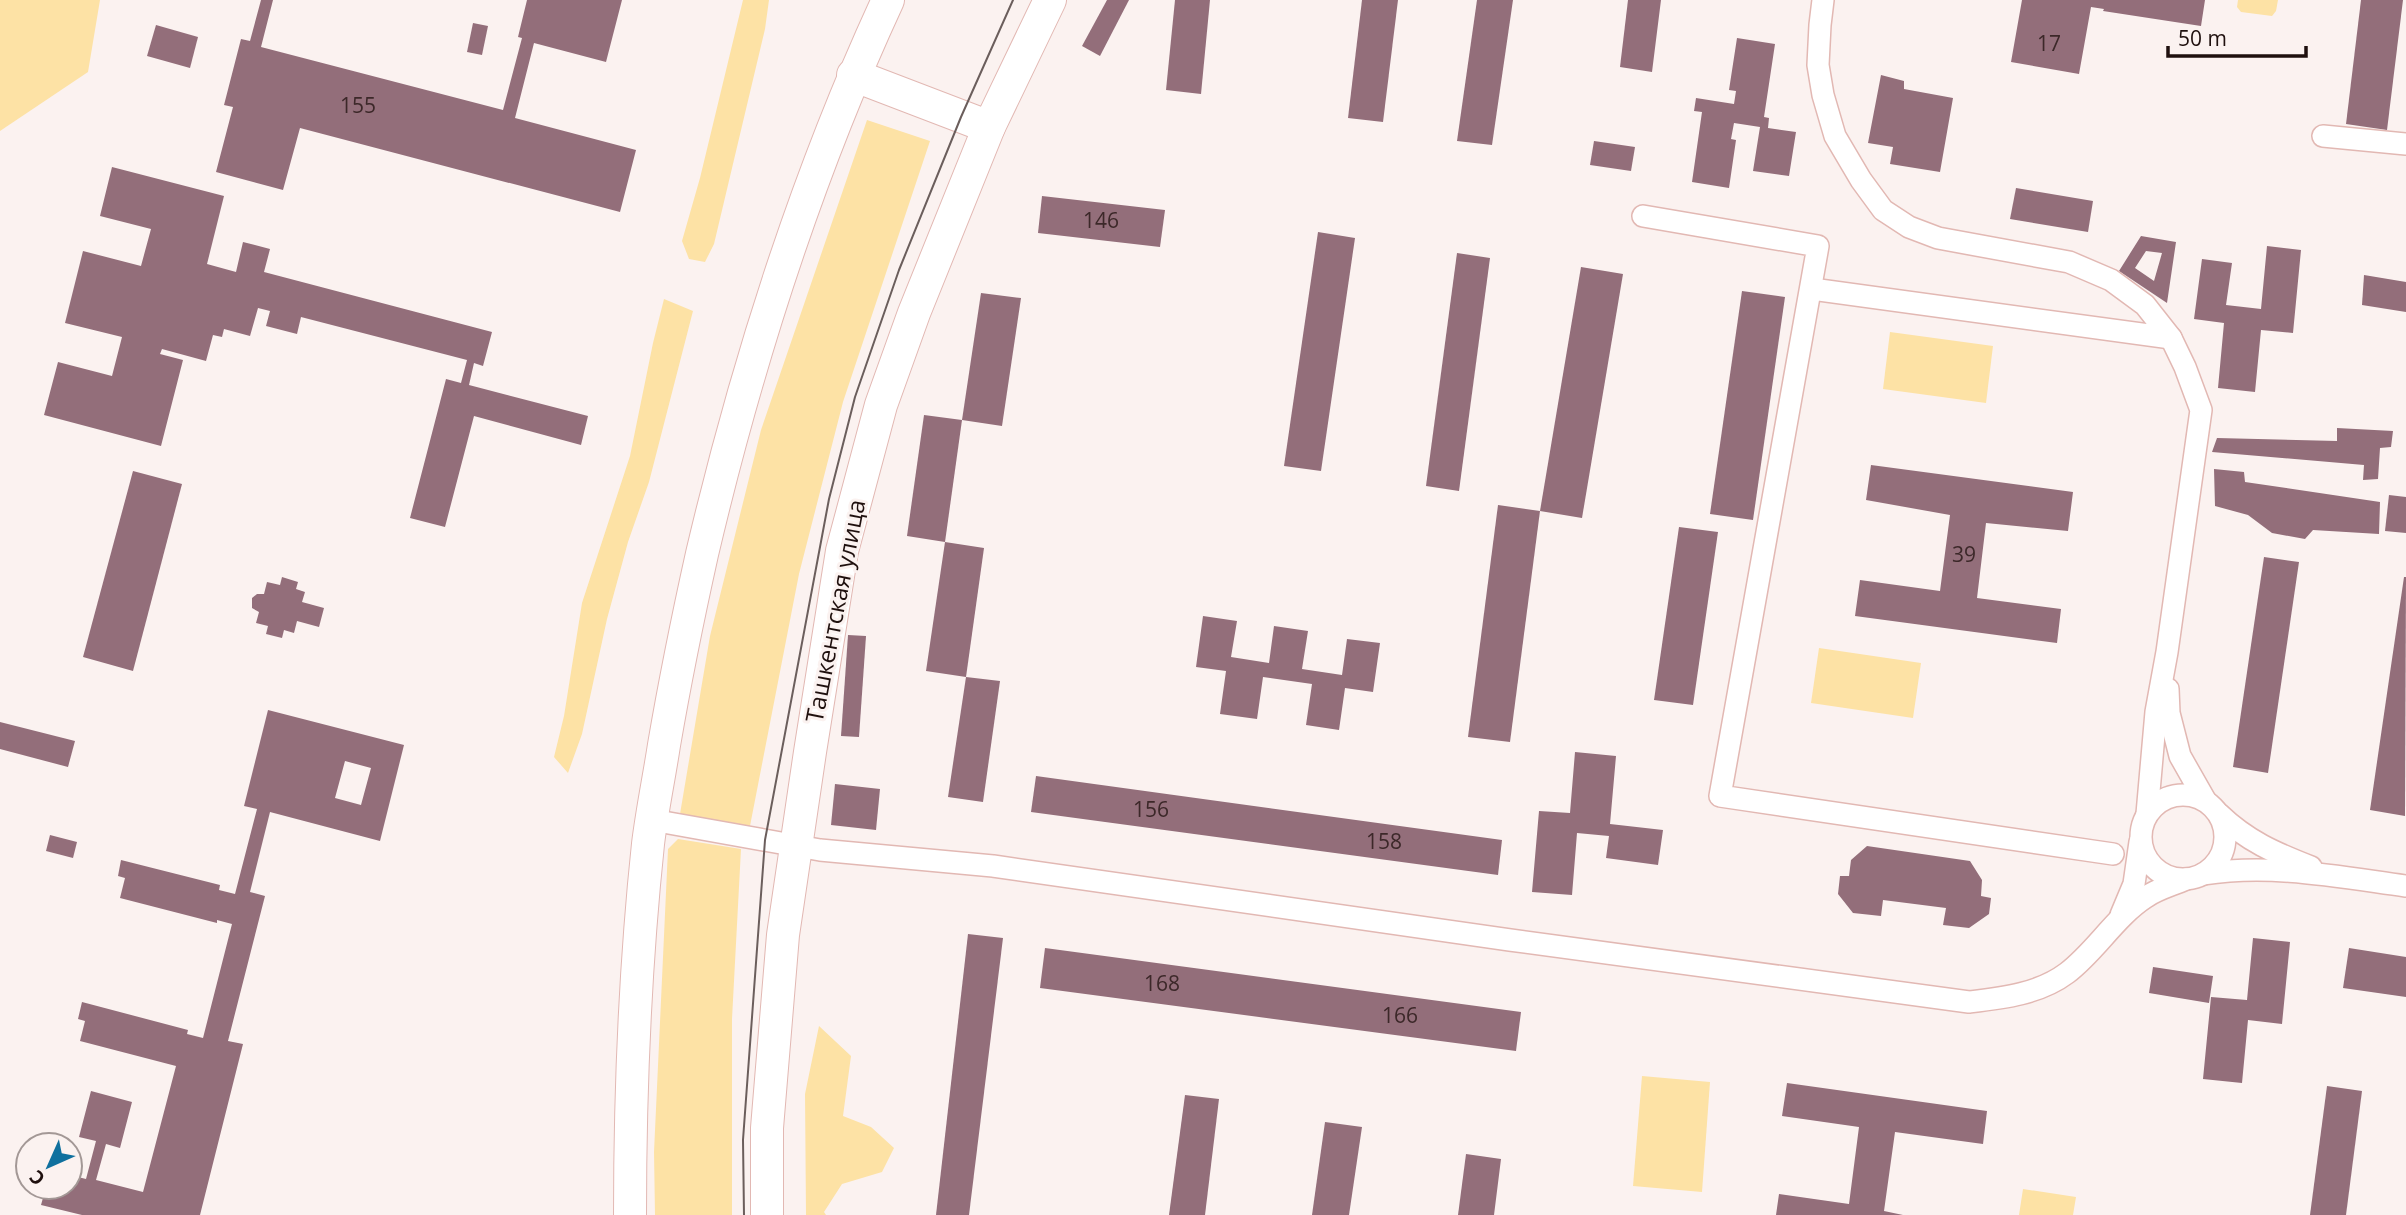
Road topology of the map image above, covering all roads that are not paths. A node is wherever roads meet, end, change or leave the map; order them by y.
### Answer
1 (888, 0) edge
2 (1051, 0) edge
3 (1824, 0) edge
4 (853, 75) junction
5 (989, 127) junction
6 (2322, 136) dead end
7 (2406, 144) edge
8 (1643, 216) dead end
9 (1812, 289) junction
10 (2171, 338) junction
11 (2166, 652) junction
12 (2212, 807) junction
13 (2147, 814) junction
14 (652, 820) junction
15 (2141, 839) junction
16 (796, 846) junction
17 (2113, 854) dead end
18 (2195, 876) junction
19 (2333, 876) junction
20 (2406, 886) edge
21 (2119, 920) junction
22 (629, 1215) edge
23 (767, 1215) edge

1 - 4 main road
2 - 5 main road, Ташкентская улица
3 - 10 street
4 - 5 main road
4 - 14 main road
5 - 16 main road, Ташкентская улица
6 - 7 street
8 - 9 street
9 - 10 street
9 - 17 street
10 - 11 street
11 - 12 street
11 - 13 street
12 - 13 street
12 - 18 street
12 - 19 street
13 - 15 street
14 - 16 street
14 - 22 main road
15 - 18 street
15 - 21 street
16 - 21 street
16 - 23 main road, Ташкентская улица
18 - 19 street
18 - 21 street
19 - 20 street

